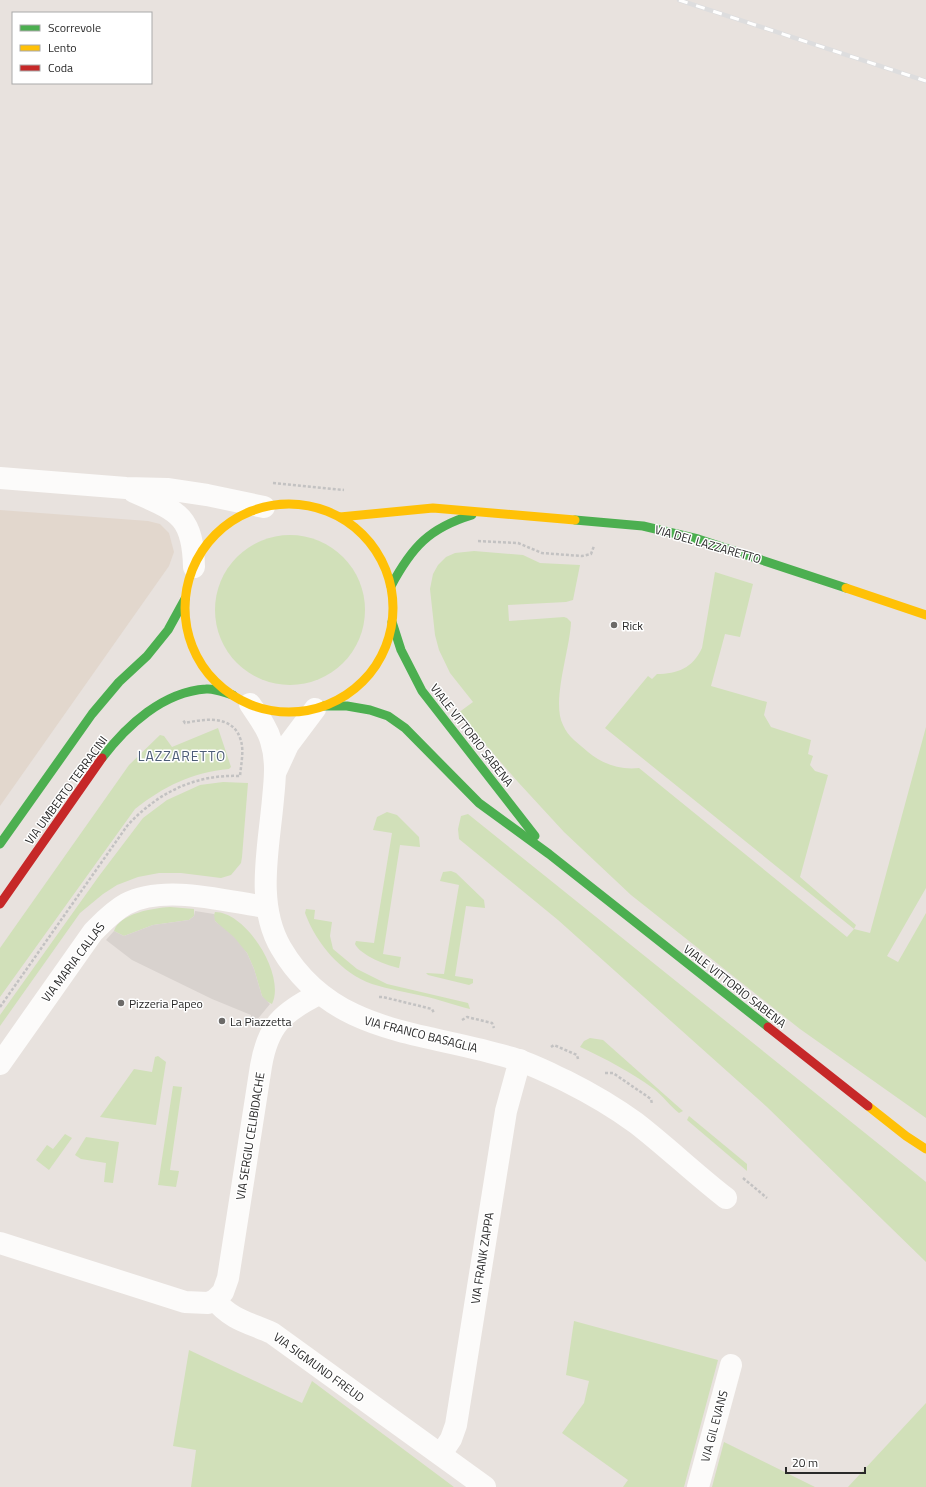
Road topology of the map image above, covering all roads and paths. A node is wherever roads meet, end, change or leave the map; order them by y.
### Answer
1 (0, 478) edge
2 (268, 482) dead end
3 (126, 488) junction
4 (346, 491) dead end
5 (264, 507) junction
6 (482, 513) junction
7 (340, 517) junction
8 (473, 540) dead end
9 (595, 545) dead end
10 (194, 567) junction
11 (391, 586) junction
12 (185, 599) junction
13 (926, 615) edge
14 (392, 622) junction
15 (241, 700) junction
16 (319, 707) junction
17 (185, 723) dead end
18 (276, 771) junction
19 (0, 844) edge
20 (549, 854) junction
21 (0, 904) edge
22 (266, 907) junction
23 (319, 994) junction
24 (373, 999) dead end
25 (0, 1007) edge
26 (435, 1015) dead end
27 (459, 1020) dead end
28 (492, 1023) dead end
29 (554, 1045) dead end
30 (577, 1055) dead end
31 (520, 1060) junction
32 (0, 1064) edge
33 (906, 1136) junction
34 (926, 1149) edge
35 (926, 1157) edge
36 (741, 1176) dead end
37 (726, 1198) dead end
38 (767, 1198) dead end
39 (0, 1243) edge
40 (215, 1300) junction
41 (731, 1365) dead end
42 (441, 1454) junction
43 (485, 1487) edge
44 (698, 1487) edge

1 - 3 street
2 - 4 path
3 - 5 street
3 - 10 street
5 - 7 main road
5 - 10 main road
6 - 7 main road, VIA DEL LAZZARETTO
6 - 11 main road, VIA DEL LAZZARETTO
6 - 13 main road, VIA DEL LAZZARETTO
7 - 11 main road
8 - 9 path
10 - 12 main road
11 - 14 main road
12 - 15 main road
12 - 19 main road, VIA UMBERTO TERRACINI
14 - 16 main road
14 - 20 main road, VIALE VITTORIO SABENA
15 - 16 main road, VIA UMBERTO TERRACINI
15 - 18 street, VIA FRANCO BASAGLIA
15 - 21 main road, VIA UMBERTO TERRACINI
16 - 18 street, VIA FRANCO BASAGLIA
16 - 20 main road, VIALE VITTORIO SABENA
17 - 25 path
18 - 22 street, VIA FRANCO BASAGLIA
20 - 33 main road, VIALE VITTORIO SABENA
22 - 23 street, VIA FRANCO BASAGLIA
22 - 32 street, VIA MARIA CALLAS
23 - 31 street, VIA FRANCO BASAGLIA
23 - 40 street, VIA SERGIU CELIBIDACHE
24 - 26 path
27 - 28 path
29 - 30 path
31 - 37 street, VIA FRANCO BASAGLIA
31 - 42 street, VIA FRANK ZAPPA
33 - 34 main road, VIALE VITTORIO SABENA
33 - 35 main road, VIALE VITTORIO SABENA
36 - 38 path
39 - 40 street
40 - 42 street, VIA SIGMUND FREUD
41 - 44 street, VIA GIL EVANS
42 - 43 street, VIA SIGMUND FREUD

